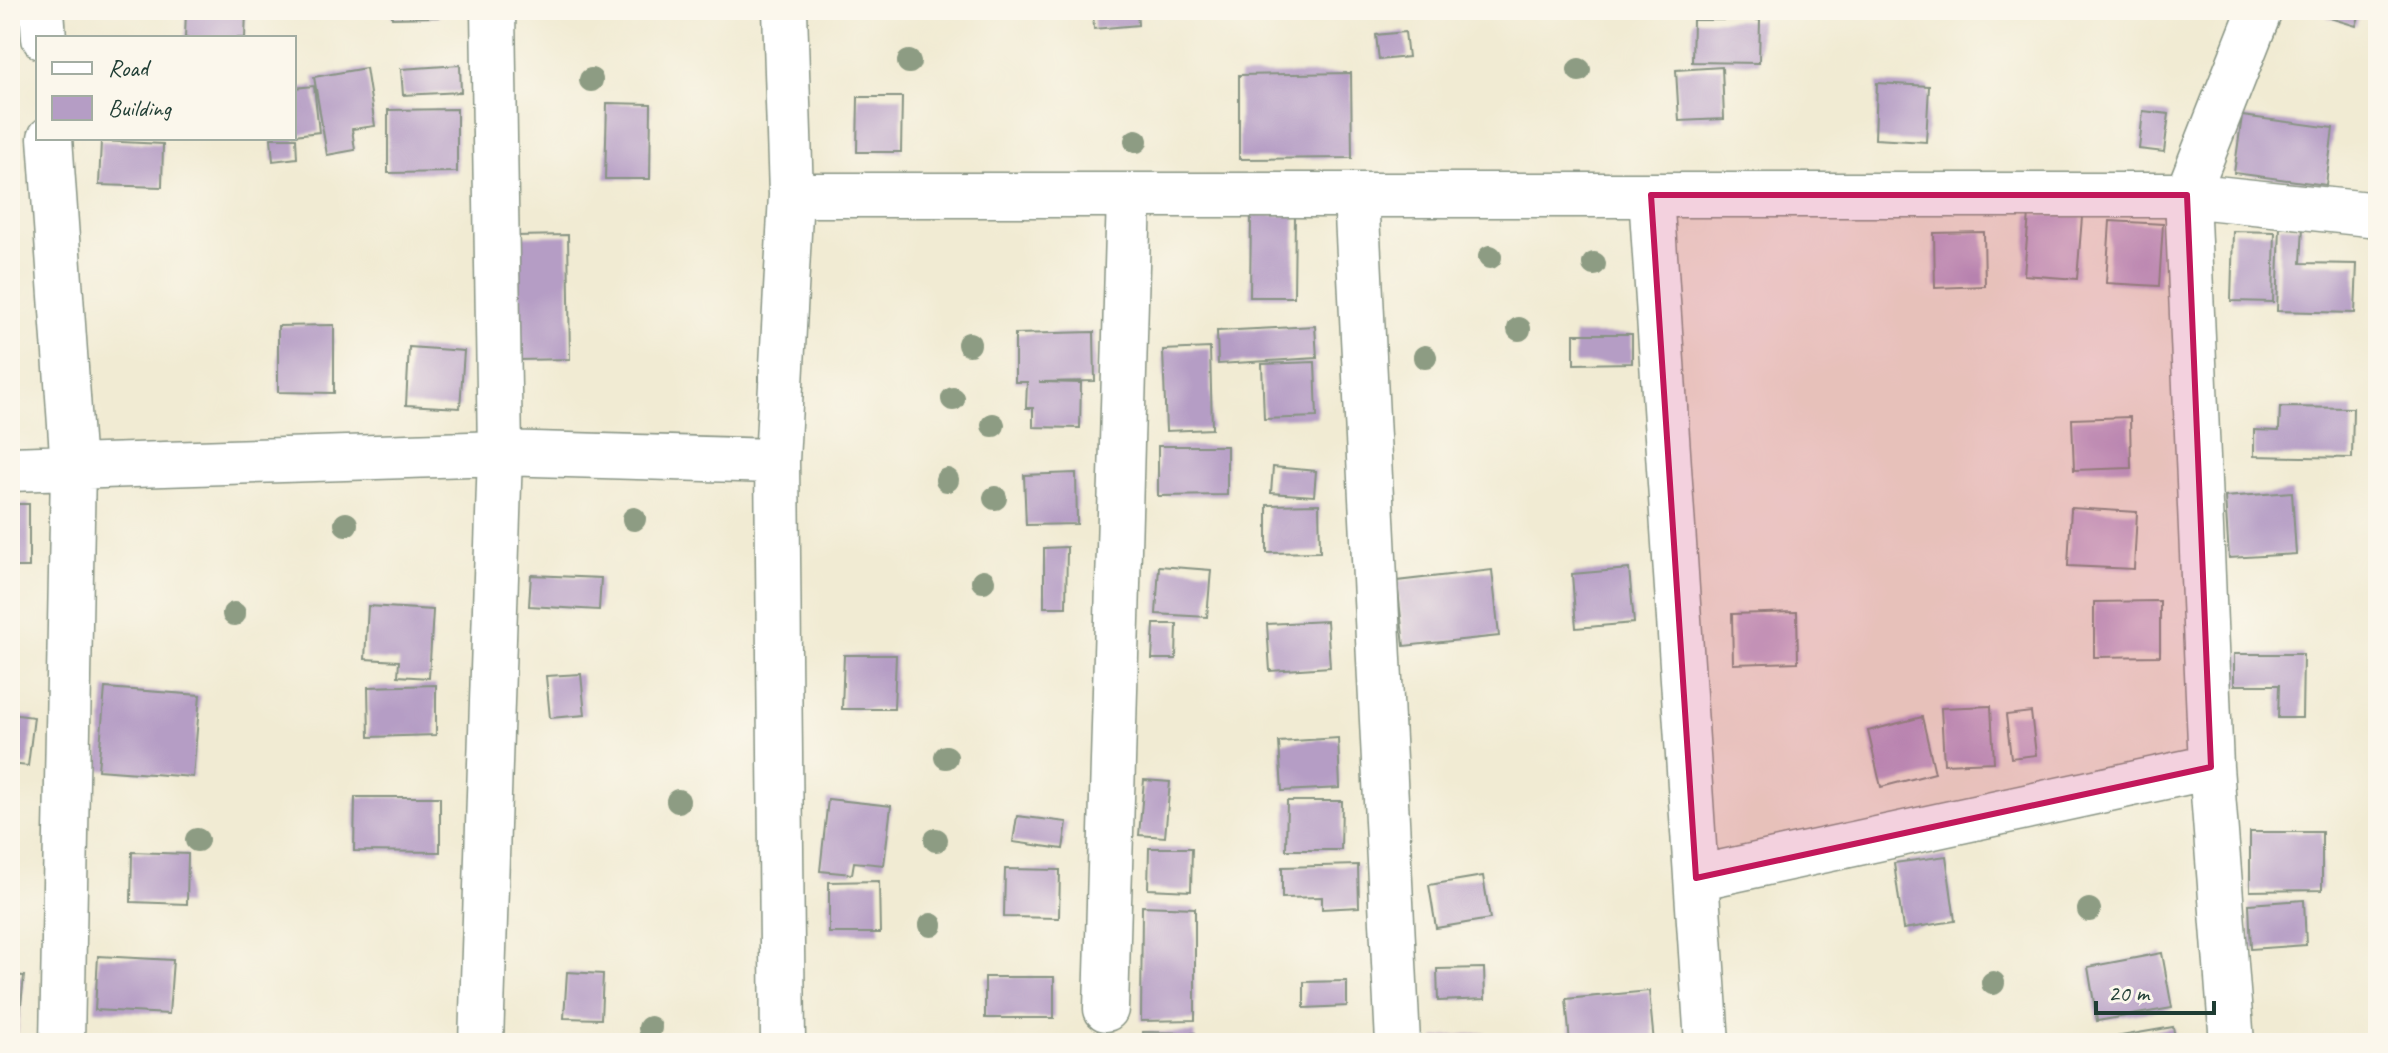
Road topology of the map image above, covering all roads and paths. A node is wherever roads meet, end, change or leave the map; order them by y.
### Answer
1 (42, 10) edge
2 (493, 10) edge
3 (785, 10) edge
4 (2260, 10) edge
5 (44, 36) edge
6 (50, 140) edge
7 (791, 195) junction
8 (1129, 195) junction
9 (1356, 195) junction
10 (1651, 195) junction
11 (2187, 195) junction
12 (2378, 215) edge
13 (500, 453) junction
14 (777, 461) junction
15 (73, 468) junction
16 (10, 469) edge
17 (2211, 767) junction
18 (1696, 878) junction
19 (1106, 1009) dead end
20 (62, 1043) edge
21 (481, 1043) edge
22 (783, 1043) edge
23 (1398, 1043) edge
24 (1707, 1043) edge
25 (2232, 1043) edge

1 - 5 street
2 - 13 street
3 - 7 street
4 - 11 street
6 - 15 street
7 - 8 street
7 - 14 street
8 - 9 street
8 - 19 street
9 - 10 street
9 - 23 street
10 - 11 street
10 - 18 street
11 - 12 street
11 - 17 street
13 - 14 street
13 - 15 street
13 - 21 street
14 - 22 street
15 - 16 street
15 - 20 street
17 - 18 street
17 - 25 street
18 - 24 street

